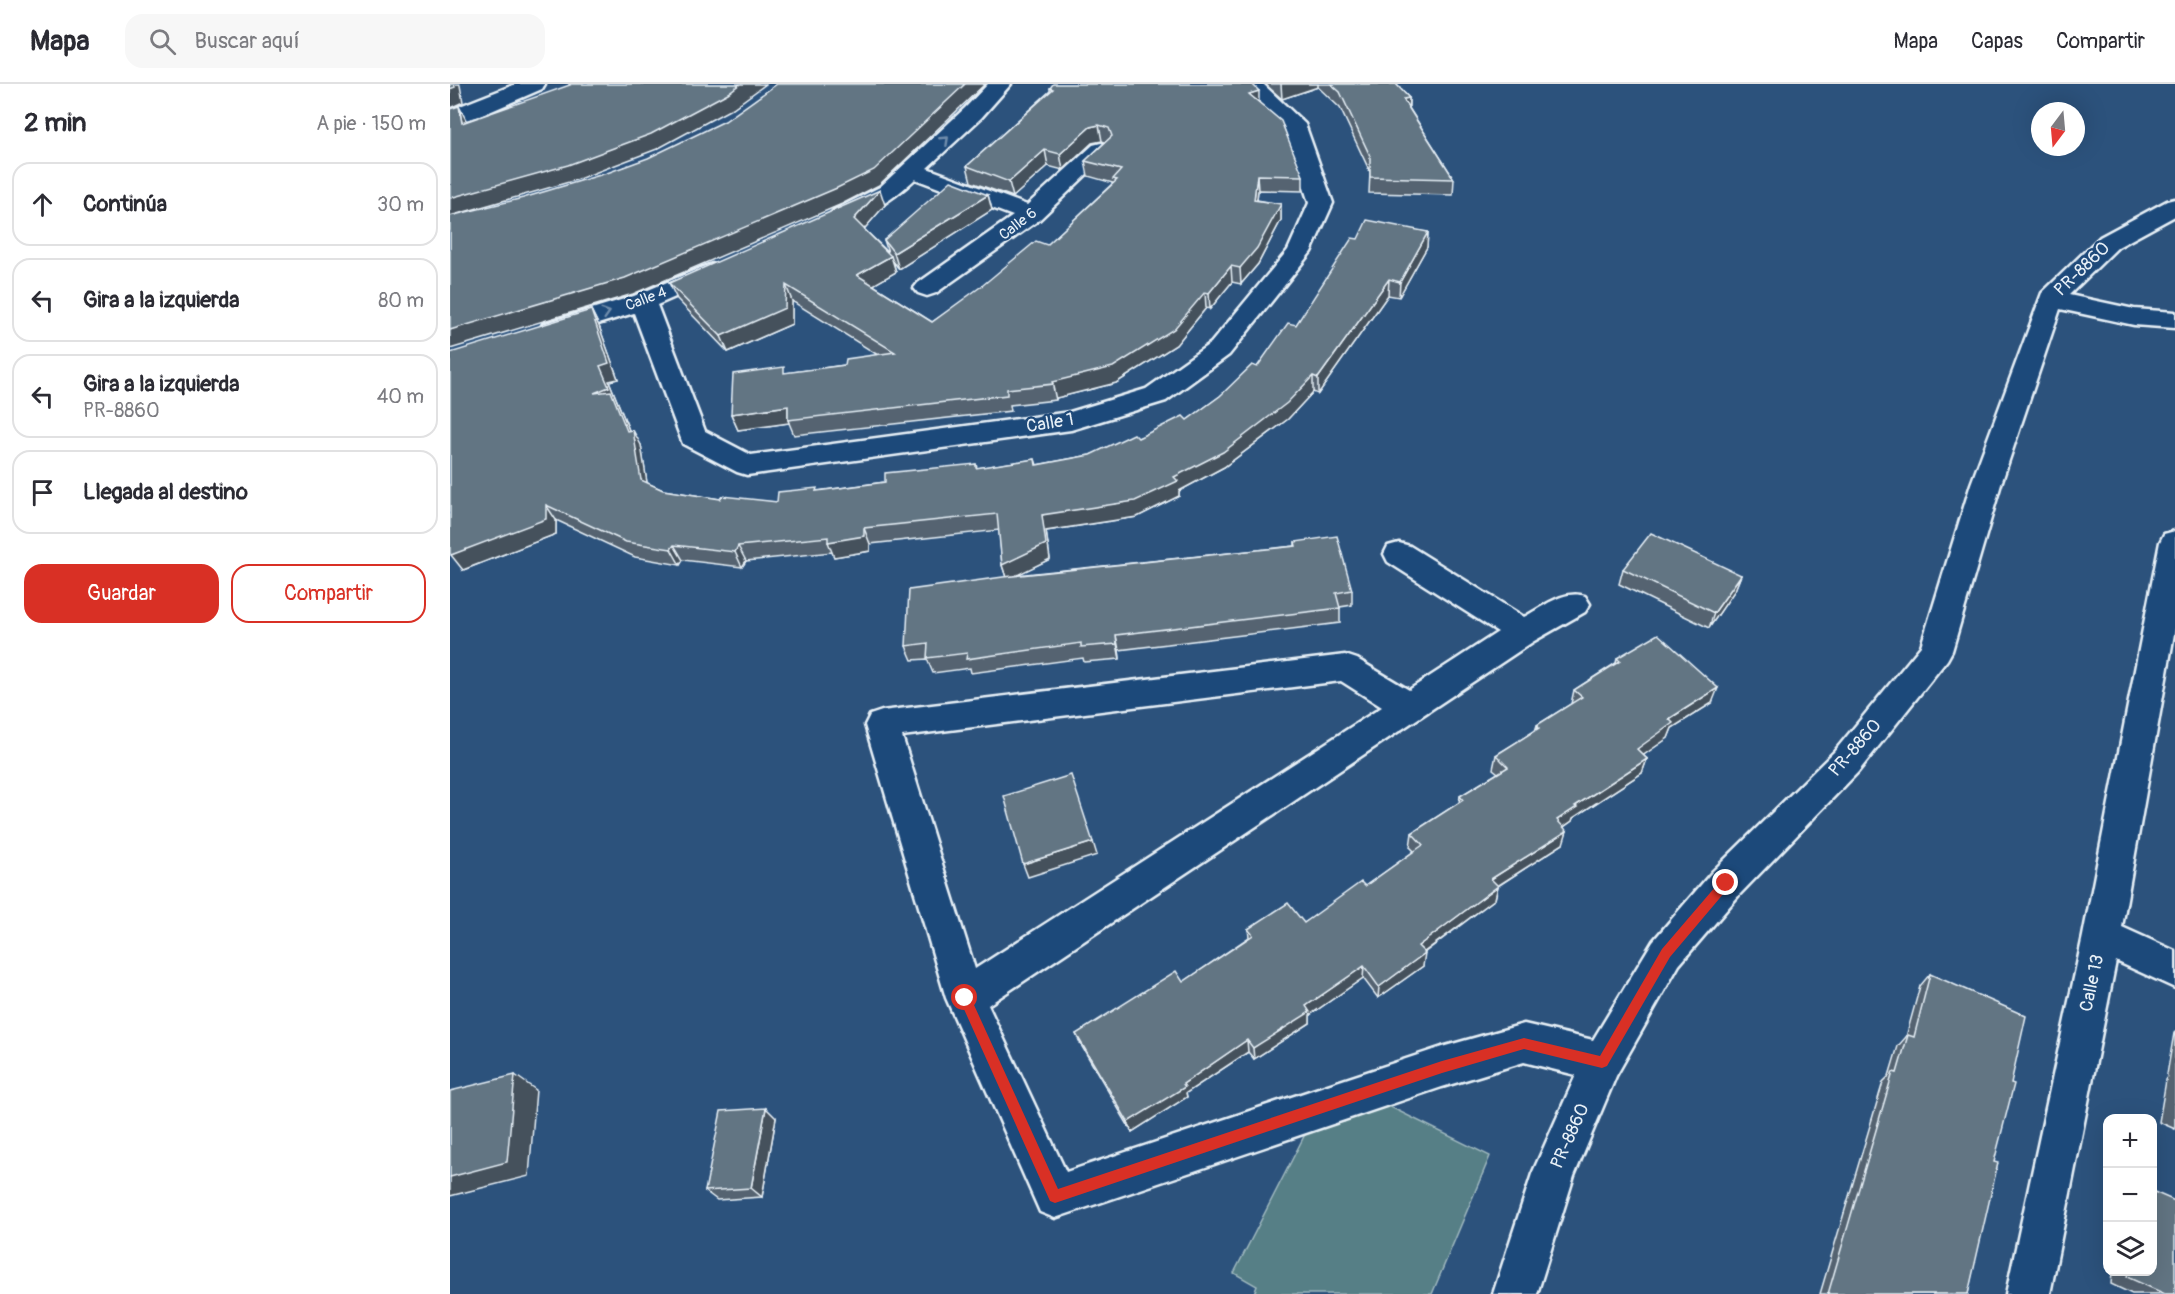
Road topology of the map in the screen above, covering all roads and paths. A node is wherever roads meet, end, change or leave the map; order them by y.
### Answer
1 (534, 84) edge
2 (1000, 84) edge
3 (1250, 84) edge
4 (450, 117) edge
5 (1101, 150) edge
6 (912, 170) junction
7 (2175, 206) edge
8 (1031, 215) junction
9 (819, 225) edge
10 (735, 262) edge
11 (927, 288) dead end
12 (2051, 299) junction
13 (643, 302) junction
14 (2175, 320) edge
15 (529, 336) edge
16 (2175, 542) edge
17 (1399, 554) dead end
18 (1574, 604) dead end
19 (1523, 632) junction
20 (2163, 676) edge
21 (1408, 706) junction
22 (2102, 936) junction
23 (2175, 970) edge
24 (965, 998) junction
25 (1602, 1062) junction
26 (1515, 1294) edge
27 (2028, 1294) edge

1 - 4 street
6 -> 2 street
3 - 13 street, Calle 1
5 - 8 street, Calle 6
6 - 8 street
6 - 9 street
7 - 12 street, PR-8860 / PR-8860
8 - 11 street, Calle 6
10 - 13 street, Calle 4
12 - 14 street
12 - 25 street, PR-8860 / PR-8860
15 -> 13 street, Calle 4
16 - 20 street, Calle 13
17 - 19 street
18 - 19 street
19 - 21 street
20 - 22 street, Calle 13
21 - 24 street
21 - 24 street
22 - 23 street
22 - 27 street, Calle 13
24 - 25 street
25 - 26 street, PR-8860 / PR-8860

